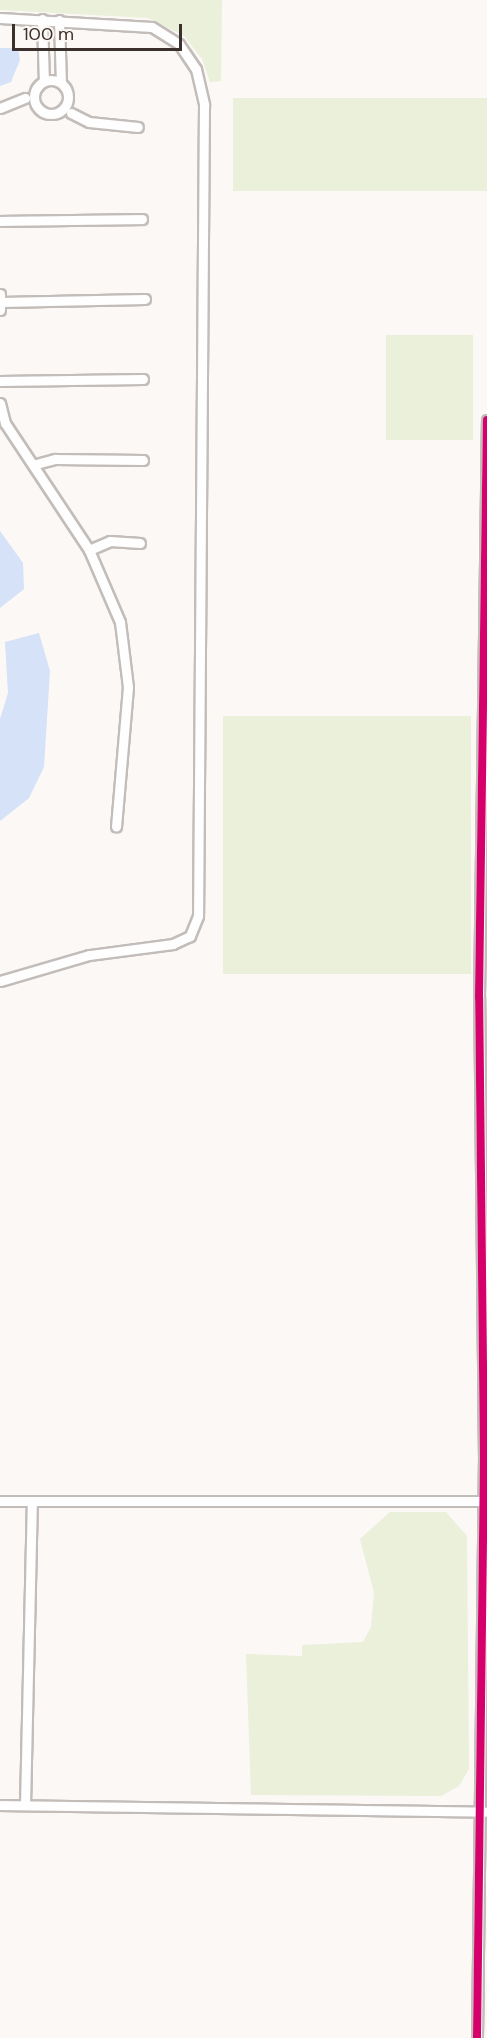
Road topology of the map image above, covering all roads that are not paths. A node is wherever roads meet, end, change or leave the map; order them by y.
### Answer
1 (0, 18) edge
2 (42, 20) junction
3 (59, 20) junction
4 (44, 81) junction
5 (61, 82) junction
6 (35, 89) junction
7 (25, 98) junction
8 (68, 99) junction
9 (37, 107) junction
10 (0, 108) edge
11 (58, 113) junction
12 (71, 113) junction
13 (138, 127) dead end
14 (142, 219) dead end
15 (0, 221) edge
16 (0, 294) edge
17 (145, 299) dead end
18 (1, 302) edge
19 (0, 310) edge
20 (143, 379) dead end
21 (0, 381) edge
22 (0, 403) edge
23 (487, 420) edge
24 (143, 460) dead end
25 (36, 464) junction
26 (140, 543) dead end
27 (89, 550) junction
28 (116, 826) dead end
29 (0, 981) edge
30 (0, 1501) edge
31 (485, 1501) edge
32 (32, 1502) junction
33 (484, 1644) edge
34 (484, 1663) edge
35 (0, 1805) edge
36 (25, 1805) junction
37 (483, 1812) edge
38 (477, 2038) edge

1 - 2 street
2 - 3 street
2 - 4 street
3 - 5 street
3 - 29 street
4 - 5 street
4 - 6 street
5 - 8 street
6 - 7 street
6 - 9 street
7 - 9 street
7 - 10 street
8 - 11 street
8 - 12 street
9 - 11 street
11 - 12 street
12 - 13 street
14 - 15 street
16 - 18 street
17 - 18 street
18 - 19 street
20 - 21 street
22 - 25 street
23 - 31 street
24 - 25 street
25 - 27 street
26 - 27 street
27 - 28 street
30 - 32 street
31 - 32 street
31 - 33 street
32 - 36 street
33 - 34 street
34 - 37 street
35 - 36 street
36 - 37 street
37 - 38 street

